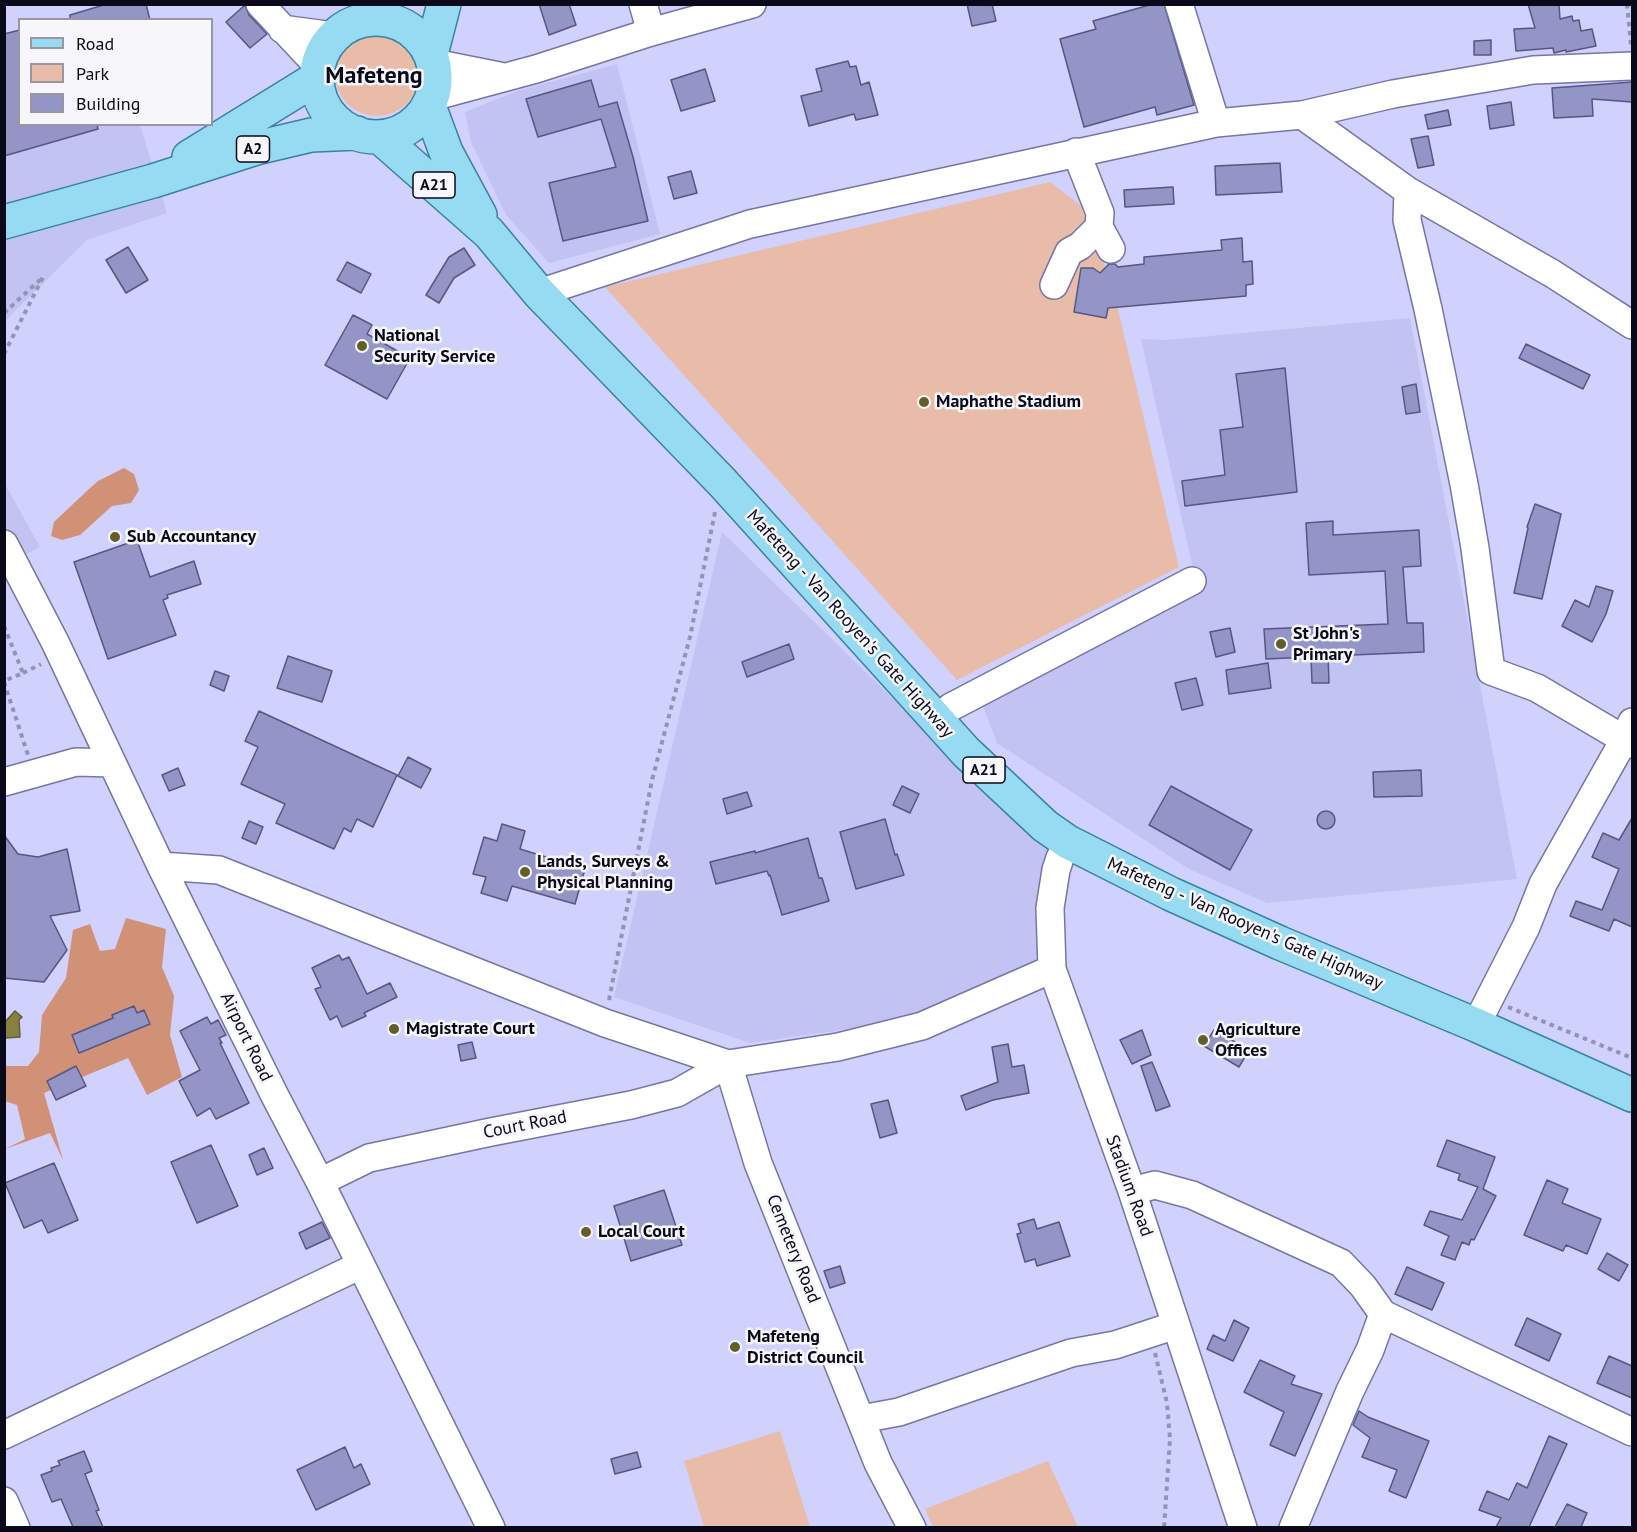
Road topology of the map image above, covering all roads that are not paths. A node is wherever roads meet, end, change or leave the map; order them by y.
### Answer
1 (260, 4) edge
2 (444, 4) edge
3 (643, 4) edge
4 (752, 4) edge
5 (1179, 4) edge
6 (382, 12) edge
7 (282, 29) junction
8 (651, 32) junction
9 (334, 36) junction
10 (1632, 58) edge
11 (432, 59) junction
12 (317, 72) junction
13 (506, 77) junction
14 (430, 101) junction
15 (1302, 115) junction
16 (1216, 123) junction
17 (368, 135) junction
18 (1076, 152) junction
19 (153, 180) junction
20 (1408, 191) junction
21 (4, 222) edge
22 (489, 233) junction
23 (1054, 285) dead end
24 (540, 292) junction
25 (1632, 325) edge
26 (4, 544) edge
27 (1192, 581) dead end
28 (937, 719) junction
29 (1630, 735) edge
30 (112, 763) junction
31 (4, 782) edge
32 (1068, 842) junction
33 (161, 866) junction
34 (1052, 969) junction
35 (1482, 1012) junction
36 (728, 1065) junction
37 (1632, 1095) edge
38 (320, 1182) junction
39 (1132, 1191) junction
40 (361, 1265) junction
41 (1383, 1314) junction
42 (1176, 1325) junction
43 (861, 1419) junction
44 (1632, 1432) edge
45 (4, 1435) edge
46 (4, 1501) edge
47 (16, 1527) edge
48 (491, 1527) edge
49 (912, 1527) edge
50 (1243, 1527) edge
51 (1293, 1527) edge

1 - 7 street
2 - 11 main road
3 - 8 street
4 - 8 street
5 - 16 street
6 - 9 main road
6 - 11 main road
7 - 9 street
7 - 12 street
8 - 13 street
9 - 12 main road
10 - 15 street
11 - 13 street
11 - 14 main road
12 - 17 main road
12 - 19 main road, A2
13 - 14 street
14 - 17 main road, A2
14 - 22 main road, Mafeteng - Van Rooyen's Gate Highway / A21
15 - 16 street
15 - 20 street
16 - 18 street
17 - 19 main road, A2
17 - 22 main road, Mafeteng - Van Rooyen's Gate Highway / A21
18 - 23 street
18 - 24 street
19 - 21 main road, A2
20 - 25 street
20 - 29 street
22 - 24 main road, Mafeteng - Van Rooyen's Gate Highway / A21
24 - 28 main road, Mafeteng - Van Rooyen's Gate Highway / A21
26 - 30 street, Airport Road
27 - 28 street
28 - 32 main road, Mafeteng - Van Rooyen's Gate Highway / A21
29 - 35 street
30 - 31 street
30 - 33 street, Airport Road
32 - 34 street, Stadium Road
32 - 35 main road, Mafeteng - Van Rooyen's Gate Highway / A21
33 - 36 street
33 - 38 street, Airport Road
34 - 36 street
34 - 39 street, Stadium Road
35 - 37 main road, Mafeteng - Van Rooyen's Gate Highway / A21
36 - 38 street, Court Road
36 - 43 street, Cemetery Road
38 - 40 street, Airport Road
39 - 41 street
39 - 42 street, Stadium Road
40 - 45 street
40 - 48 street, Airport Road
41 - 44 street
41 - 51 street
42 - 43 street
42 - 50 street, Stadium Road
43 - 49 street, Cemetery Road
46 - 47 street

